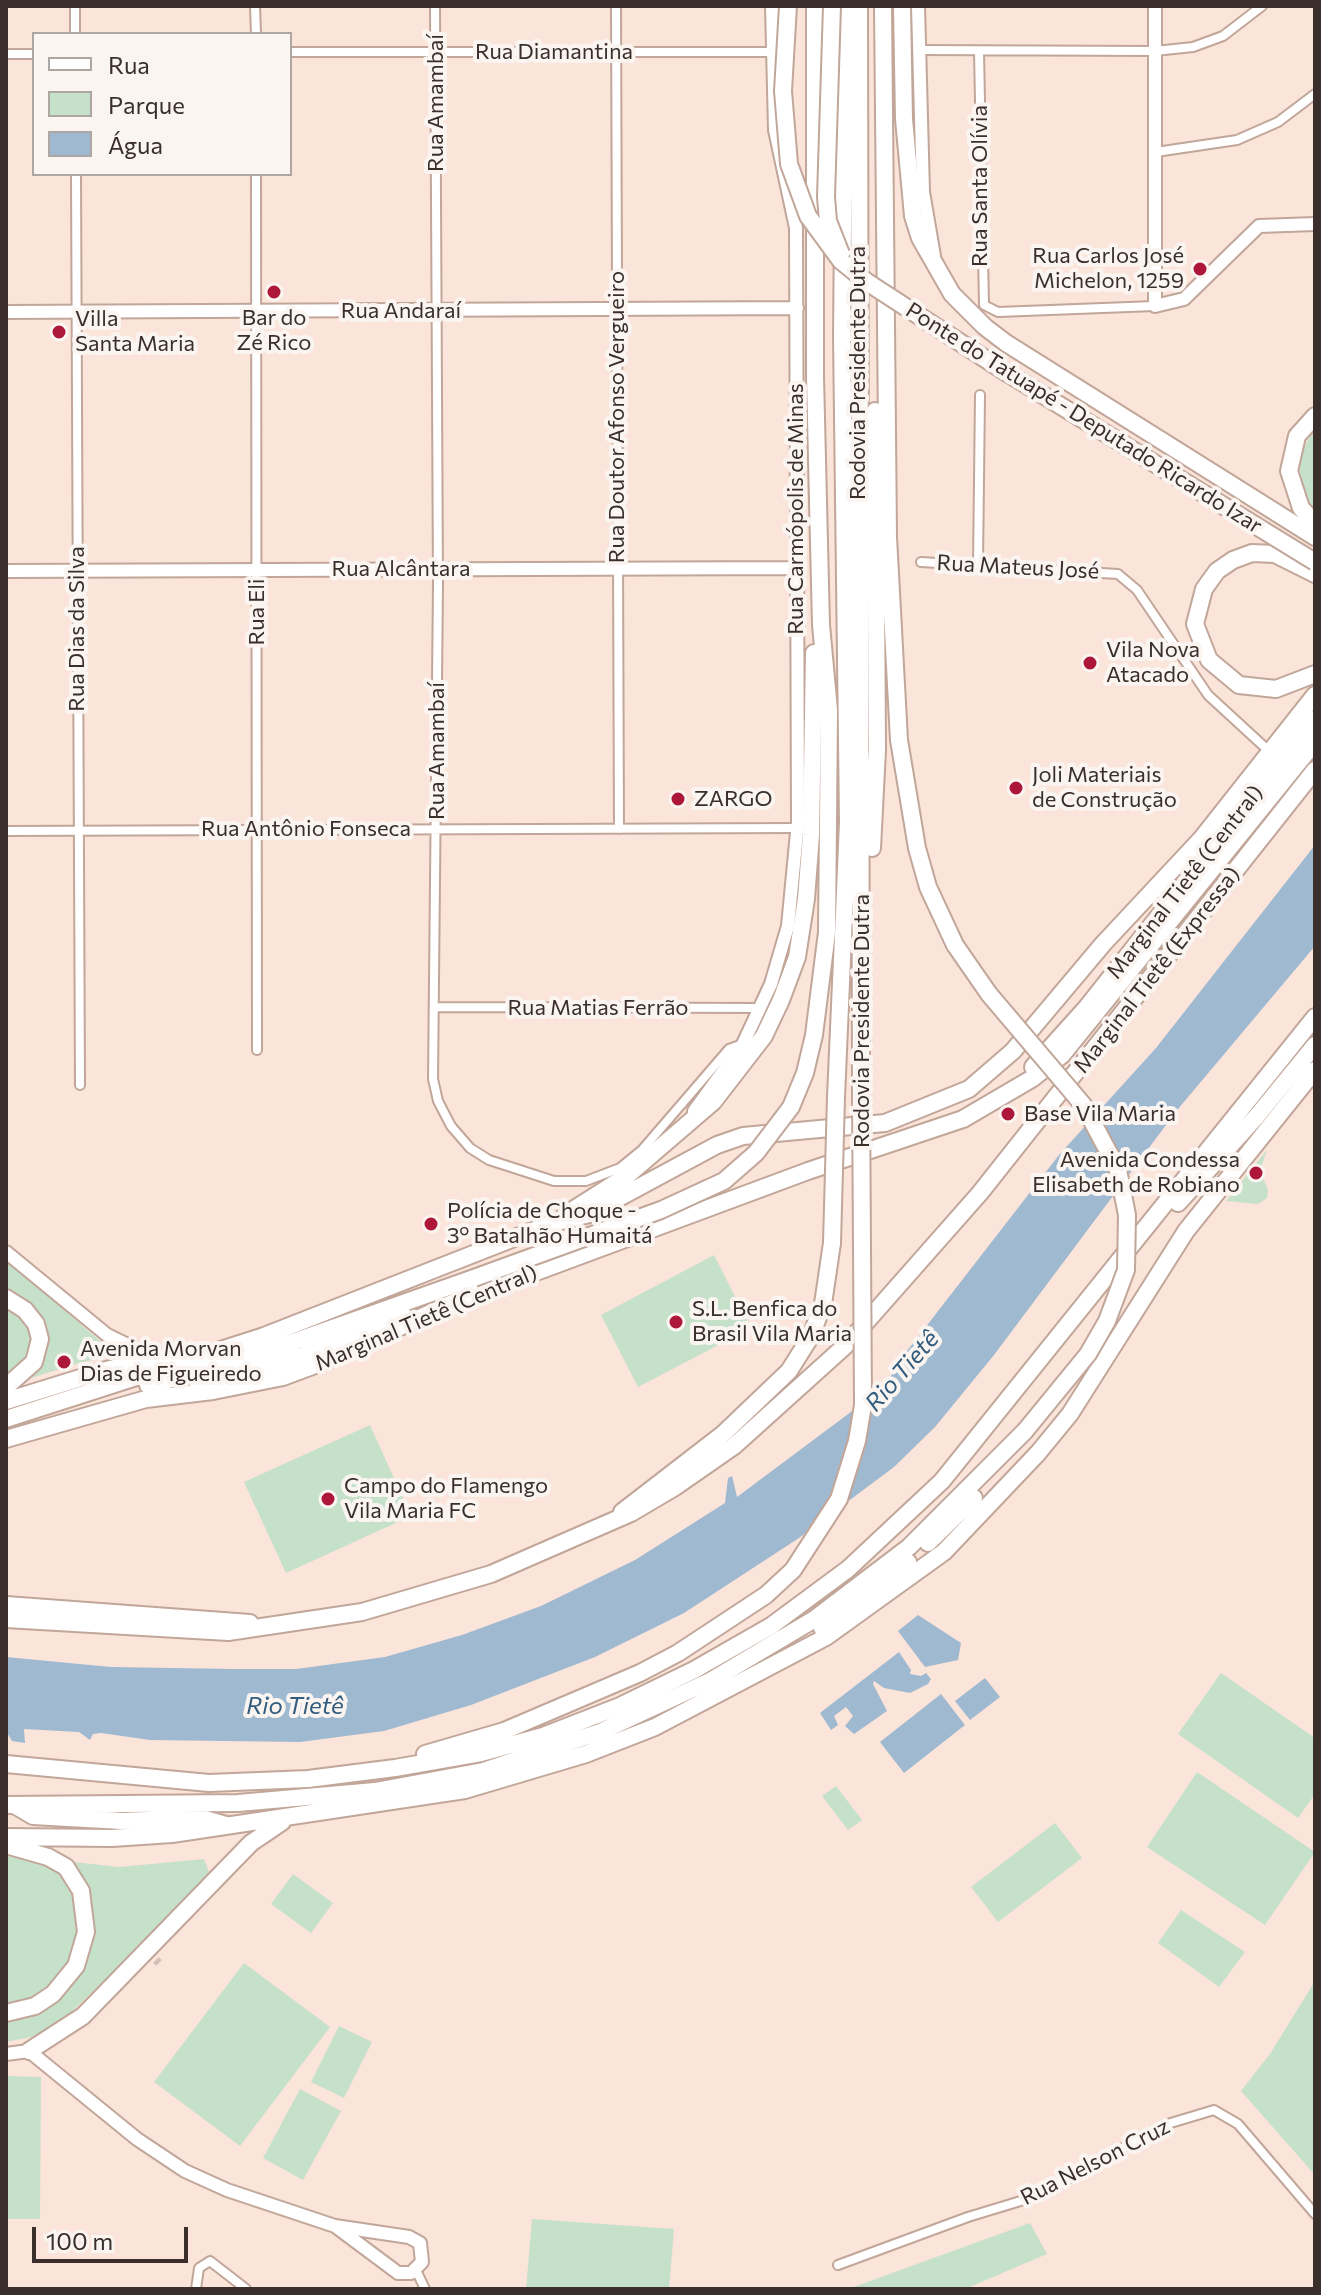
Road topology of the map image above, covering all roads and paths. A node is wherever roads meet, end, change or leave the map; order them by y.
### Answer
1 (75, 6) edge
2 (255, 6) edge
3 (435, 6) edge
4 (616, 6) edge
5 (772, 6) edge
6 (788, 6) edge
7 (815, 6) edge
8 (832, 6) edge
9 (845, 6) edge
10 (859, 6) edge
11 (883, 6) edge
12 (902, 6) edge
13 (918, 6) edge
14 (1155, 6) edge
15 (1262, 6) edge
16 (75, 32) edge
17 (256, 32) edge
18 (919, 50) junction
19 (979, 51) junction
20 (1155, 51) junction
21 (292, 52) edge
22 (435, 52) junction
23 (616, 52) junction
24 (770, 52) junction
25 (6, 54) edge
26 (32, 54) edge
27 (1315, 94) edge
28 (1156, 152) junction
29 (76, 176) edge
30 (256, 176) edge
31 (1315, 224) edge
32 (884, 262) junction
33 (848, 266) junction
34 (939, 275) junction
35 (1155, 306) junction
36 (797, 308) junction
37 (437, 310) junction
38 (616, 310) junction
39 (6, 312) edge
40 (76, 312) junction
41 (257, 312) junction
42 (980, 395) dead end
43 (1315, 416) edge
44 (1315, 523) edge
45 (1315, 537) edge
46 (921, 562) dead end
47 (1315, 562) edge
48 (978, 565) junction
49 (796, 568) junction
50 (438, 569) junction
51 (618, 569) junction
52 (77, 570) junction
53 (257, 570) junction
54 (6, 571) edge
55 (1315, 574) edge
56 (821, 625) junction
57 (1315, 674) edge
58 (1315, 695) edge
59 (1315, 719) edge
60 (1315, 742) edge
61 (1270, 752) junction
62 (1315, 770) edge
63 (1232, 820) junction
64 (798, 828) junction
65 (256, 829) junction
66 (436, 829) junction
67 (619, 829) junction
68 (6, 831) edge
69 (77, 831) junction
70 (863, 961) junction
71 (1065, 988) junction
72 (436, 1007) junction
73 (760, 1008) junction
74 (1315, 1017) edge
75 (743, 1044) junction
76 (1315, 1045) edge
77 (257, 1050) dead end
78 (1058, 1050) junction
79 (1315, 1070) edge
80 (80, 1085) dead end
81 (654, 1155) junction
82 (1159, 1213) junction
83 (550, 1224) junction
84 (6, 1252) edge
85 (467, 1281) junction
86 (6, 1298) edge
87 (215, 1353) junction
88 (155, 1358) junction
89 (6, 1387) edge
90 (146, 1399) junction
91 (6, 1401) edge
92 (12, 1417) edge
93 (6, 1439) edge
94 (964, 1455) junction
95 (985, 1473) junction
96 (612, 1521) junction
97 (6, 1605) edge
98 (6, 1619) edge
99 (267, 1625) junction
100 (785, 1660) junction
101 (746, 1662) junction
102 (6, 1764) edge
103 (395, 1768) junction
104 (10, 1805) edge
105 (289, 1817) junction
106 (232, 1827) junction
107 (6, 1837) edge
108 (6, 1845) edge
109 (6, 2013) edge
110 (29, 2051) junction
111 (6, 2054) edge
112 (1315, 2214) edge
113 (335, 2226) junction
114 (838, 2265) dead end
115 (416, 2270) junction
116 (196, 2289) edge
117 (246, 2289) edge
118 (425, 2289) edge

1 - 16 street
2 - 17 street
3 - 22 street, Rua Amambaí
4 - 23 street, Rua Doutor Afonso Vergueiro
5 - 24 street, Rua Carmópolis de Minas
6 - 33 highway, Ponte do Tatuapé - Deputado Ricardo Izar, bridge
7 - 56 highway, Rodovia Presidente Dutra
8 - 33 highway, bridge
9 - 96 highway, Rodovia Presidente Dutra, bridge
10 - 70 highway, Rodovia Presidente Dutra
11 - 32 highway, Rodovia Presidente Dutra
12 - 34 highway, Ponte do Tatuapé - Deputado Ricardo Izar
13 - 18 street
14 - 20 street
15 - 20 street
18 - 19 street
18 - 34 street
19 - 20 street
19 - 35 street, Rua Santa Olívia
20 - 28 street
21 - 22 street, Rua Diamantina
22 - 23 street, Rua Diamantina
22 - 37 street, Rua Amambaí
23 - 24 street, Rua Diamantina
23 - 38 street, Rua Doutor Afonso Vergueiro
24 - 36 street, Rua Carmópolis de Minas
25 - 26 street
27 - 28 street
28 - 35 street
29 - 40 street, Rua Dias da Silva
30 - 41 street, Rua Eli
31 - 35 street
32 - 70 highway
32 - 95 highway, Rodovia Presidente Dutra, bridge
33 - 47 highway, Ponte do Tatuapé - Deputado Ricardo Izar, bridge
34 - 45 highway, Ponte do Tatuapé - Deputado Ricardo Izar
36 - 38 street, Rua Andaraí
36 - 49 street, Rua Carmópolis de Minas
37 - 38 street, Rua Andaraí
37 - 41 street, Rua Andaraí
37 - 50 street, Rua Amambaí
38 - 51 street, Rua Doutor Afonso Vergueiro
39 - 40 street, Rua Andaraí
40 - 41 street, Rua Andaraí
40 - 52 street, Rua Dias da Silva
41 - 53 street, Rua Eli
42 - 48 street
43 - 44 highway
46 - 48 street, Rua Mateus José
48 - 61 street, Rua Mateus José
49 - 51 street, Rua Alcântara
49 - 64 street, Rua Carmópolis de Minas
50 - 51 street, Rua Alcântara
50 - 53 street, Rua Alcântara
50 - 66 street, Rua Amambaí
51 - 67 street, Rua Doutor Afonso Vergueiro
52 - 53 street, Rua Alcântara
52 - 54 street, Rua Alcântara
52 - 69 street, Rua Dias da Silva
53 - 65 street, Rua Eli
55 - 57 highway
56 - 81 highway
56 - 85 highway, bridge
58 - 61 highway
59 - 63 highway, Marginal Tietê (Central)
60 - 78 highway, Marginal Tietê (Central)
61 - 71 highway
62 - 96 highway, Marginal Tietê (Expressa)
63 - 71 highway
63 - 78 highway, Marginal Tietê (Central)
64 - 67 street, Rua Antônio Fonseca
64 - 73 street, Rua Carmópolis de Minas
65 - 66 street, Rua Antônio Fonseca
65 - 69 street, Rua Antônio Fonseca
65 - 77 street, Rua Eli
66 - 67 street, Rua Antônio Fonseca
66 - 72 street, Rua Amambaí
68 - 69 street, Rua Antônio Fonseca
69 - 80 street, Rua Dias da Silva
70 - 103 highway, Rodovia Presidente Dutra, bridge
71 - 83 highway
72 - 73 street, Rua Matias Ferrão
72 - 75 street, Rua Amambaí
73 - 75 street, Rua Amambaí
74 - 82 highway
75 - 81 street, Rua Amambaí
76 - 82 highway
78 - 90 highway, Marginal Tietê (Central)
79 - 100 highway
81 - 83 highway
82 - 94 highway
83 - 87 highway
84 - 88 street
85 - 90 highway
85 - 92 highway
86 - 89 highway
87 - 88 highway
87 - 92 highway
88 - 91 highway
90 - 93 highway, Marginal Tietê (Central)
94 - 101 highway
94 - 103 highway
95 - 100 highway
95 - 101 highway
96 - 99 highway, Marginal Tietê (Expressa)
97 - 99 highway
98 - 99 highway, Marginal Tietê (Expressa)
100 - 105 highway
101 - 104 highway
102 - 103 highway
104 - 106 highway
105 - 106 highway
105 - 110 highway
106 - 107 highway
108 - 109 highway
110 - 111 street
110 - 113 street
112 - 114 street, Rua Nelson Cruz
113 - 115 street
113 - 115 street
115 - 118 street
116 - 117 street

